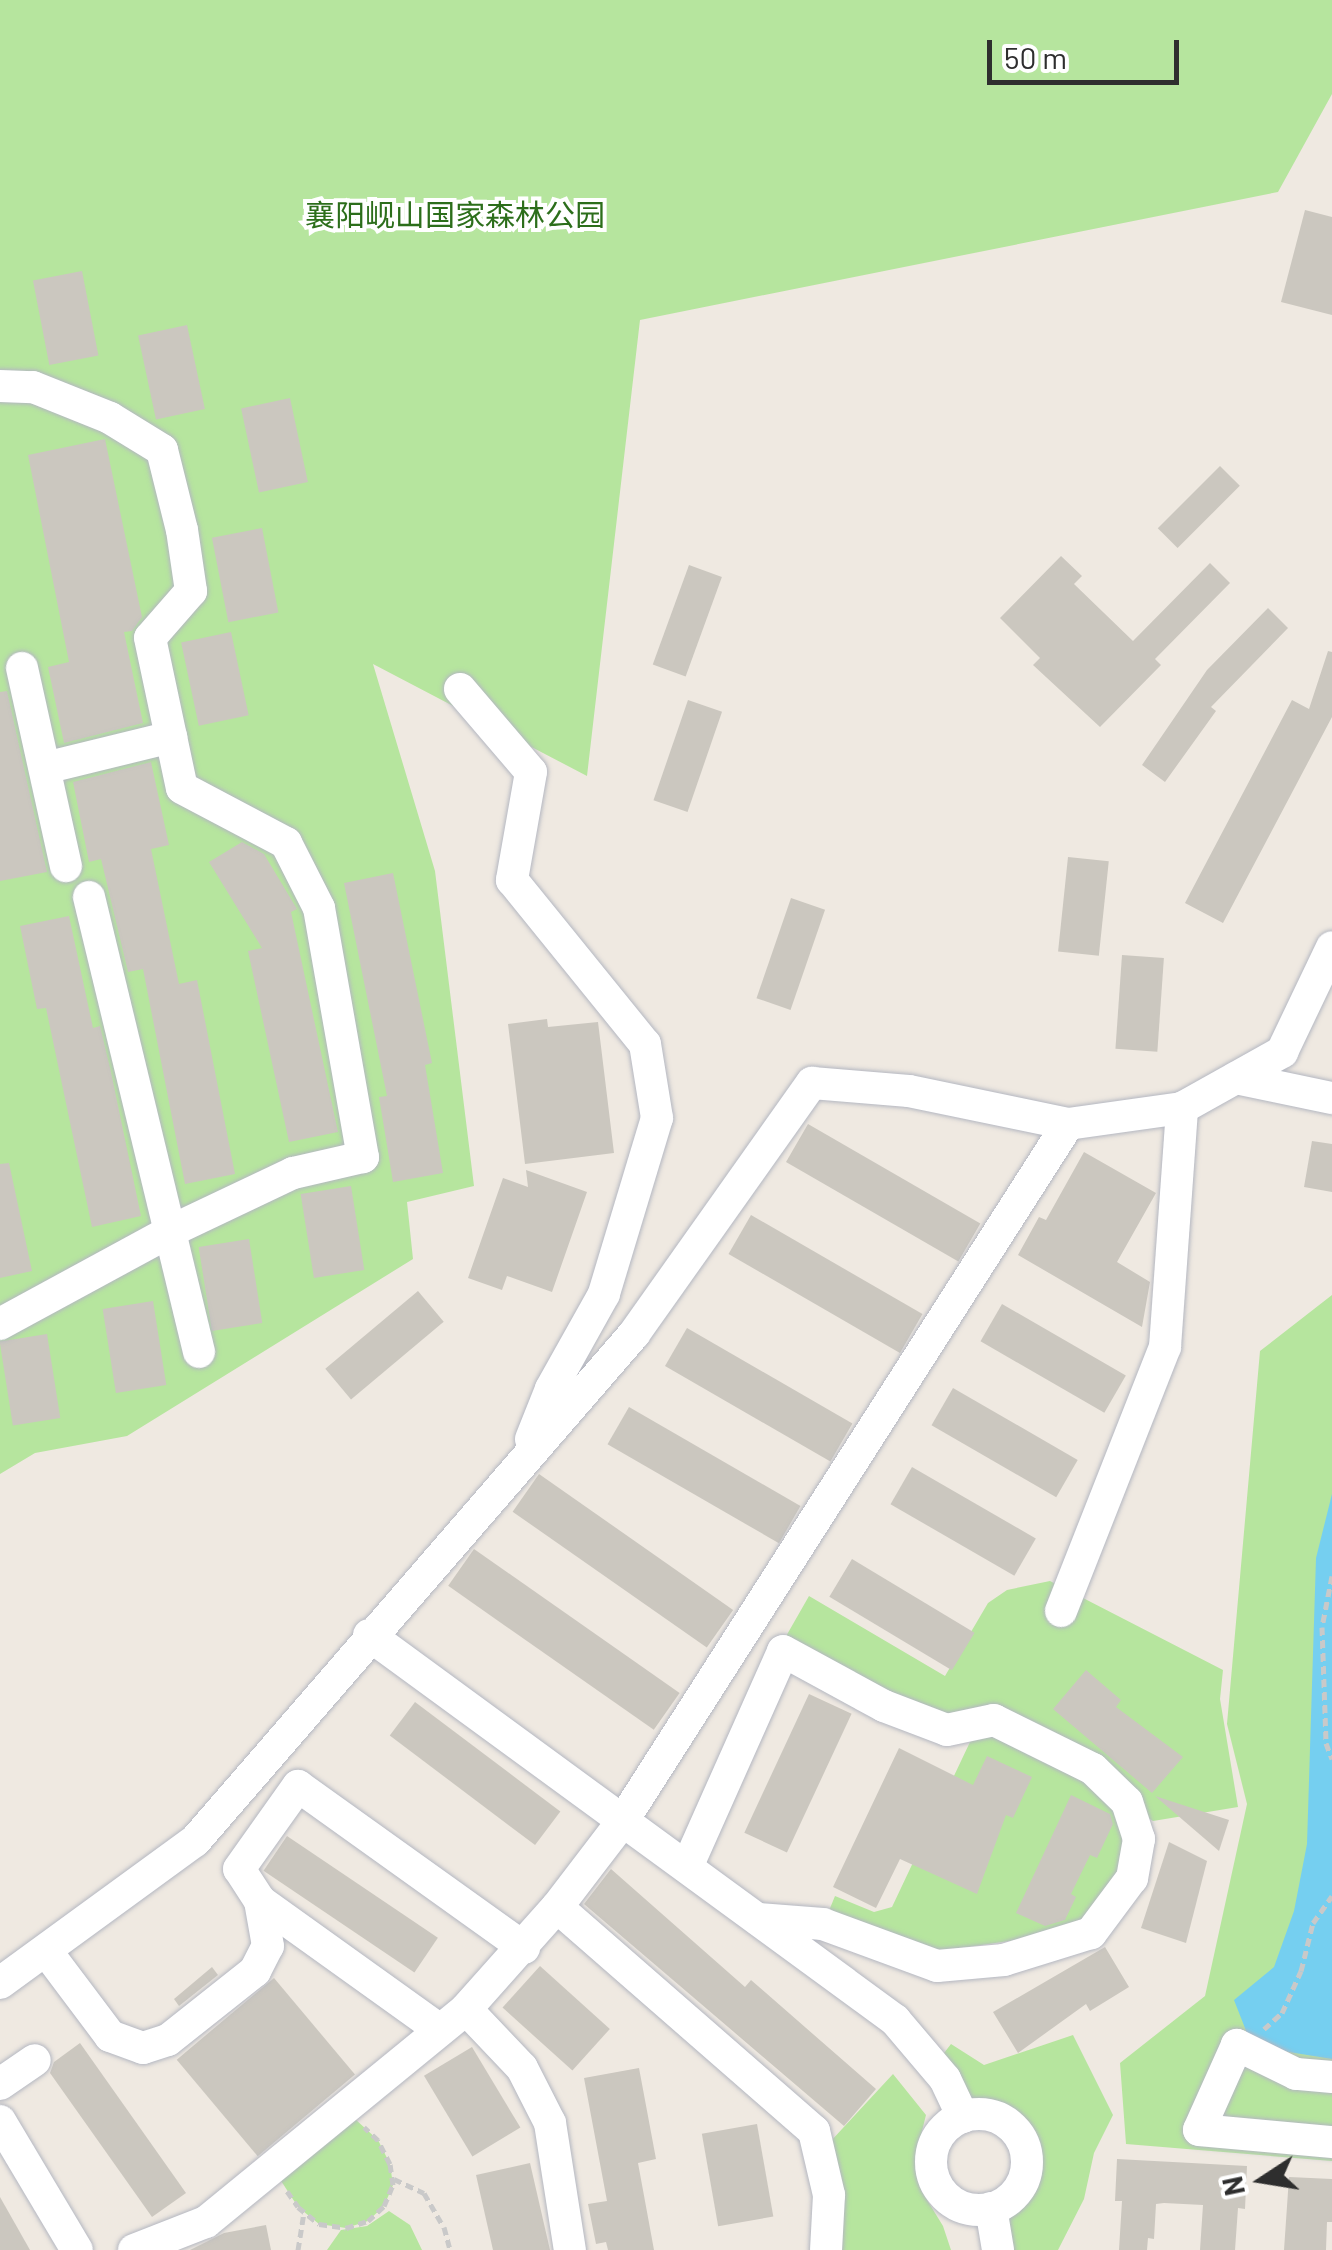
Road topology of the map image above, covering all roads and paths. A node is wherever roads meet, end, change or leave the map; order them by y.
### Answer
1 (0, 386) edge
2 (22, 668) dead end
3 (460, 689) dead end
4 (171, 737) junction
5 (45, 768) junction
6 (66, 866) dead end
7 (89, 897) dead end
8 (1332, 947) edge
9 (1236, 1078) junction
10 (1332, 1098) edge
11 (1182, 1108) junction
12 (1068, 1124) junction
13 (170, 1232) junction
14 (0, 1324) edge
15 (199, 1352) dead end
16 (521, 1461) junction
17 (1332, 1576) edge
18 (1062, 1611) dead end
19 (369, 1634) junction
20 (1332, 1759) edge
21 (622, 1822) junction
22 (204, 1829) junction
23 (687, 1867) junction
24 (239, 1869) junction
25 (1332, 1896) edge
26 (260, 1902) junction
27 (558, 1908) junction
28 (758, 1919) junction
29 (524, 1948) junction
30 (47, 1952) junction
31 (0, 1983) edge
32 (466, 2009) junction
33 (440, 2030) junction
34 (1244, 2048) junction
35 (35, 2060) dead end
36 (1332, 2077) edge
37 (0, 2084) edge
38 (344, 2109) junction
39 (962, 2116) junction
40 (0, 2121) edge
41 (1332, 2142) edge
42 (272, 2167) junction
43 (392, 2178) junction
44 (991, 2208) junction
45 (304, 2212) junction
46 (155, 2246) edge
47 (77, 2250) edge
48 (298, 2250) edge
49 (450, 2250) edge
50 (570, 2250) edge
51 (826, 2250) edge
52 (998, 2250) edge

1 - 4 street
2 - 5 street
3 - 16 street
4 - 5 street
4 - 13 street
5 - 6 street
7 - 13 street
8 - 9 street
9 - 10 street
9 - 11 street
11 - 12 street
11 - 18 street
12 - 16 street
12 - 21 street
13 - 14 street
13 - 15 street
16 - 19 street
17 - 20 path
19 - 21 street
19 - 22 street
21 - 23 street
21 - 27 street
22 - 24 street
22 - 30 street
23 - 28 street
23 - 28 street
24 - 26 street
24 - 29 street
25 - 34 path
26 - 30 street
26 - 33 street
27 - 29 street
27 - 51 street
28 - 39 street
29 - 32 street
30 - 31 street
32 - 33 street
32 - 50 street
33 - 38 street
34 - 36 street
34 - 41 street
35 - 37 street
38 - 42 street
38 - 43 path
39 - 44 street
39 - 44 street
40 - 47 street
42 - 45 path
42 - 46 street
43 - 45 path
43 - 49 path
44 - 52 street
45 - 48 path

